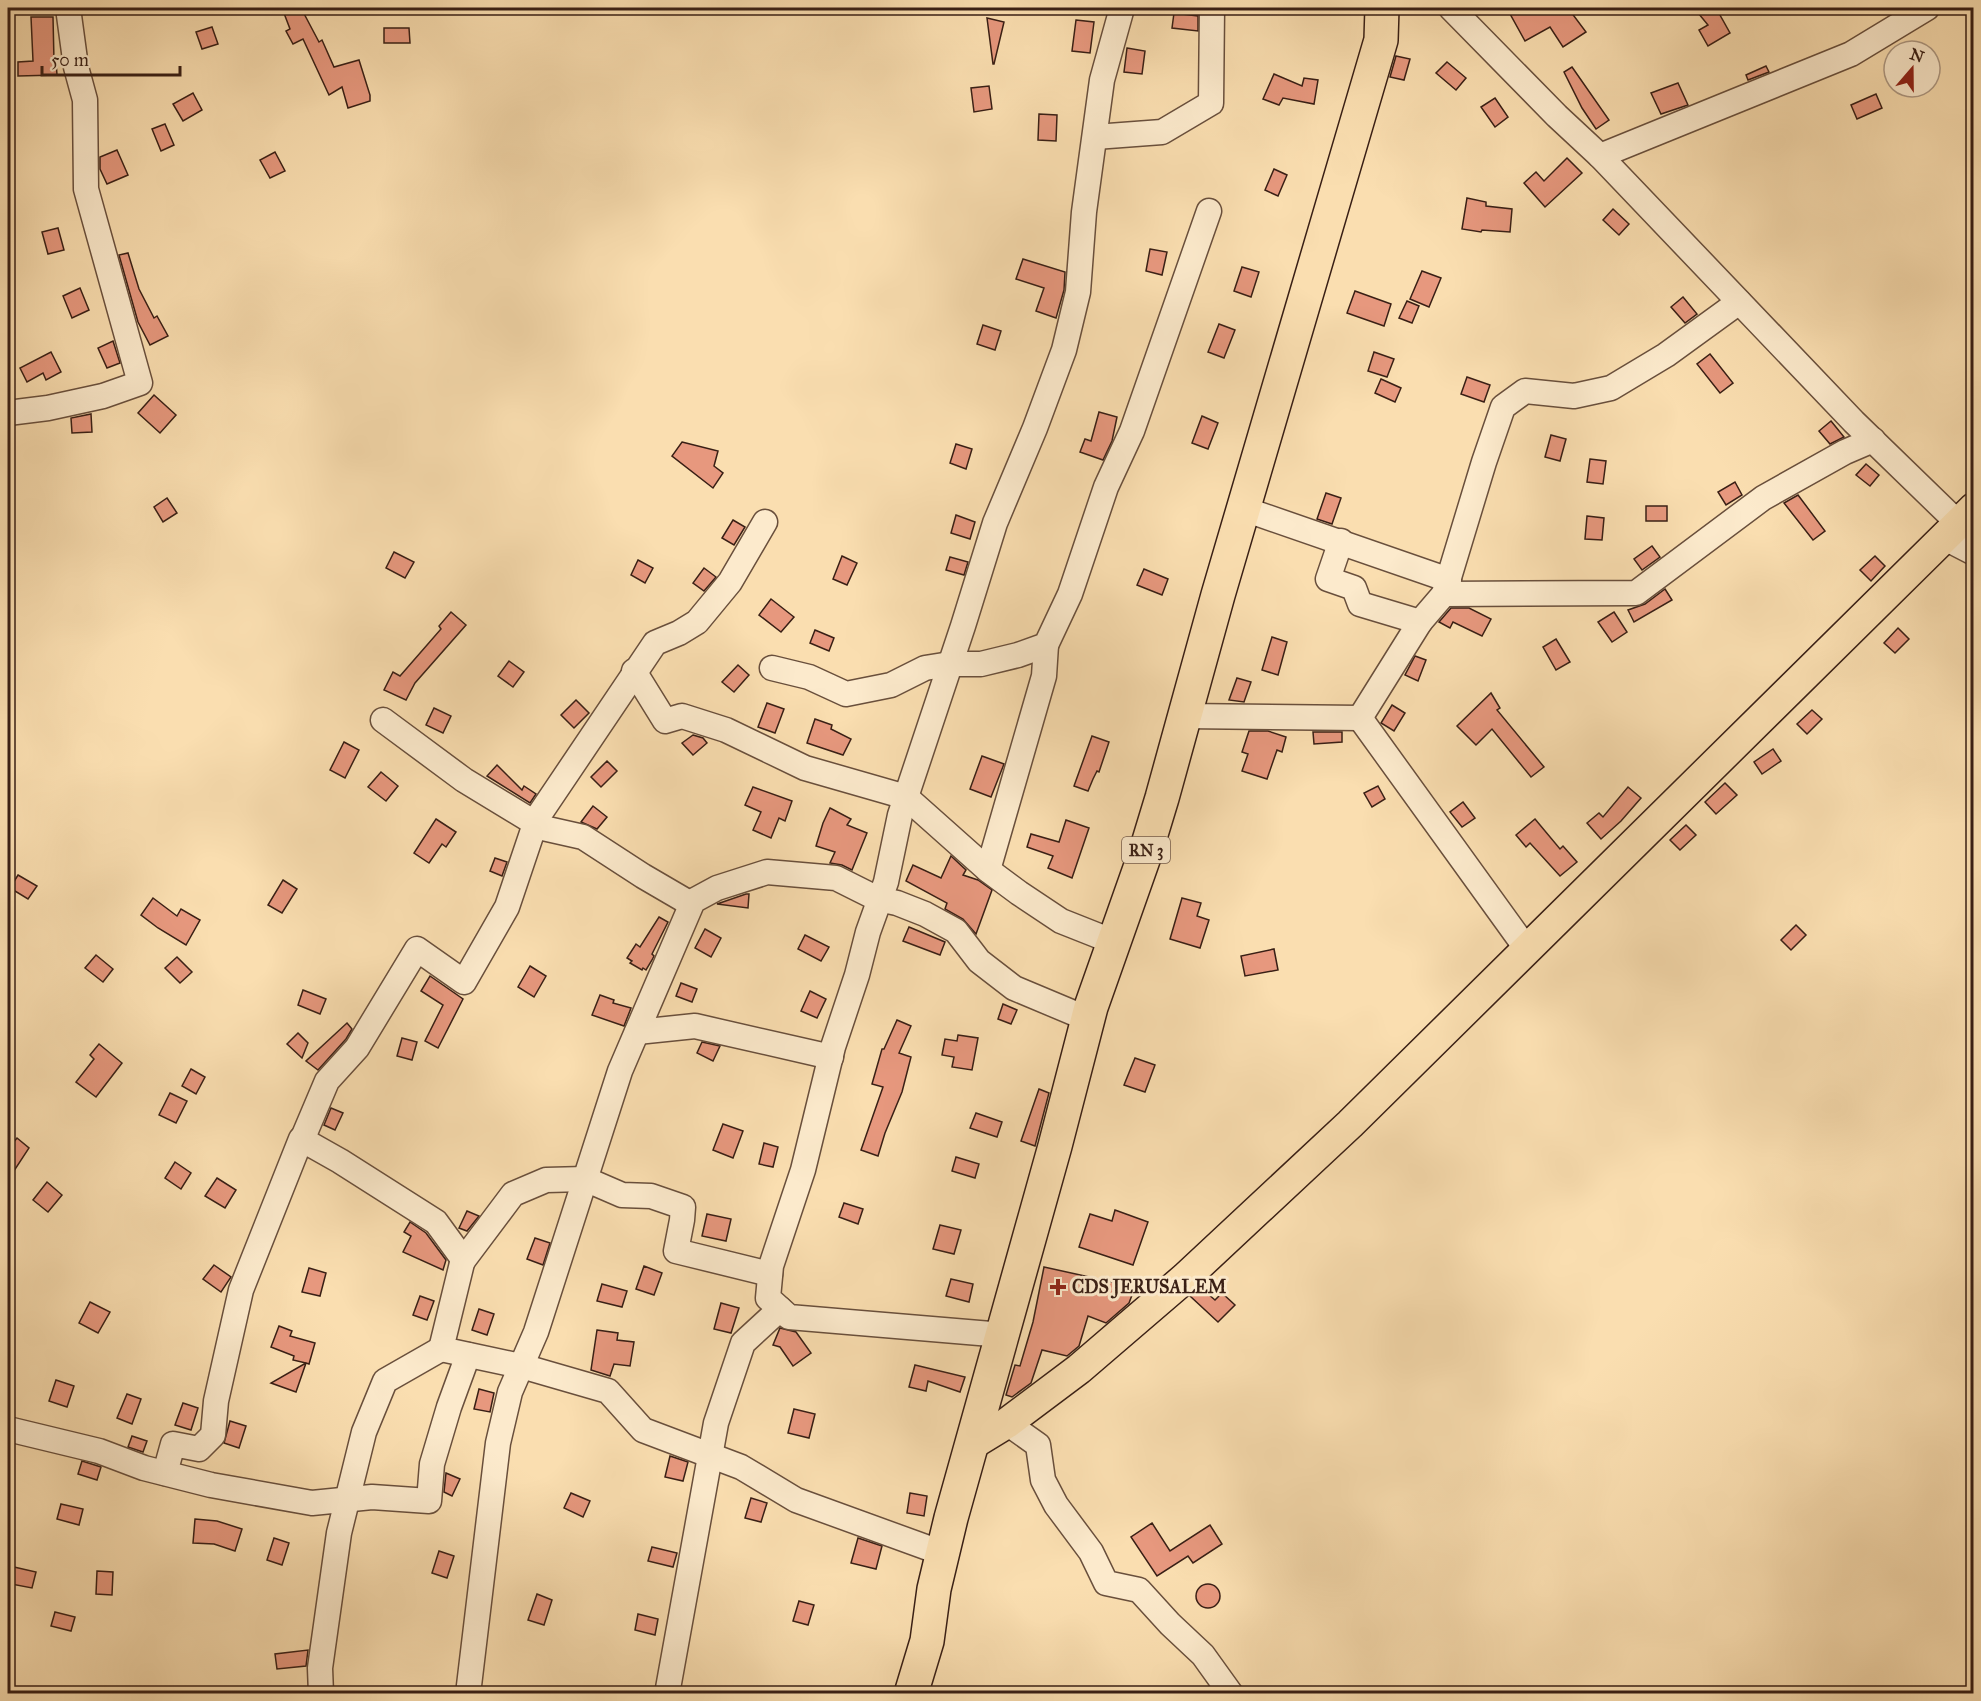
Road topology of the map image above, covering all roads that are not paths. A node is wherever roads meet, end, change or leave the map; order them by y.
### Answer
1 (68, 8) edge
2 (1122, 8) edge
3 (1212, 8) edge
4 (1382, 8) edge
5 (1455, 8) edge
6 (1927, 8) edge
7 (1095, 137) junction
8 (1600, 156) junction
9 (1209, 211) dead end
10 (1739, 302) junction
11 (8, 413) edge
12 (1873, 440) junction
13 (1244, 508) junction
14 (765, 522) dead end
15 (1958, 522) edge
16 (1341, 541) junction
17 (1974, 553) edge
18 (1446, 587) junction
19 (1420, 622) junction
20 (1046, 645) junction
21 (950, 664) junction
22 (772, 668) dead end
23 (634, 671) junction
24 (1184, 716) junction
25 (1360, 718) junction
26 (383, 720) dead end
27 (906, 797) junction
28 (535, 823) junction
29 (988, 870) junction
30 (878, 899) junction
31 (691, 904) junction
32 (1114, 942) junction
33 (1526, 948) junction
34 (1088, 1019) junction
35 (637, 1032) junction
36 (831, 1058) junction
37 (303, 1140) junction
38 (585, 1179) junction
39 (462, 1262) junction
40 (770, 1274) junction
41 (780, 1309) junction
42 (1003, 1335) junction
43 (441, 1349) junction
44 (468, 1355) junction
45 (521, 1366) junction
46 (1007, 1423) junction
47 (8, 1429) edge
48 (971, 1445) junction
49 (710, 1455) junction
50 (165, 1473) junction
51 (346, 1499) junction
52 (942, 1553) junction
53 (321, 1694) edge
54 (468, 1694) edge
55 (667, 1694) edge
56 (911, 1694) edge
57 (1231, 1694) edge

1 - 11 street
2 - 7 street
3 - 7 street
4 - 13 highway, RN 3
5 - 8 street
6 - 8 street
7 - 21 street
8 - 10 street
9 - 20 street
10 - 12 street
10 - 18 street
12 - 15 street
12 - 18 street
13 - 16 street
13 - 24 highway, RN 3
14 - 23 street
15 - 17 street
15 - 33 main road
16 - 18 street
16 - 19 street
18 - 19 street
19 - 25 street
20 - 21 street
20 - 29 street
21 - 22 street
21 - 27 street
23 - 27 street
23 - 28 street
24 - 25 street
24 - 32 highway, RN 3
25 - 33 street
26 - 28 street
27 - 29 street
27 - 30 street
28 - 31 street
28 - 37 street
29 - 32 street
30 - 31 street
30 - 34 street
30 - 36 street
31 - 35 street
32 - 34 highway, RN 3
33 - 46 main road
34 - 42 highway, RN 3
35 - 36 street
35 - 38 street
36 - 40 street
37 - 39 street
37 - 50 street
38 - 39 street
38 - 40 street
38 - 45 street
39 - 43 street
40 - 41 street
41 - 42 street
41 - 49 street
42 - 48 highway, RN 3
43 - 44 street
43 - 51 street
44 - 45 street
44 - 51 street
45 - 49 street
45 - 54 street
46 - 48 main road
46 - 57 street
47 - 50 street
48 - 52 highway, RN 3
49 - 52 street
49 - 55 street
50 - 51 street
51 - 53 street
52 - 56 highway, RN 3

